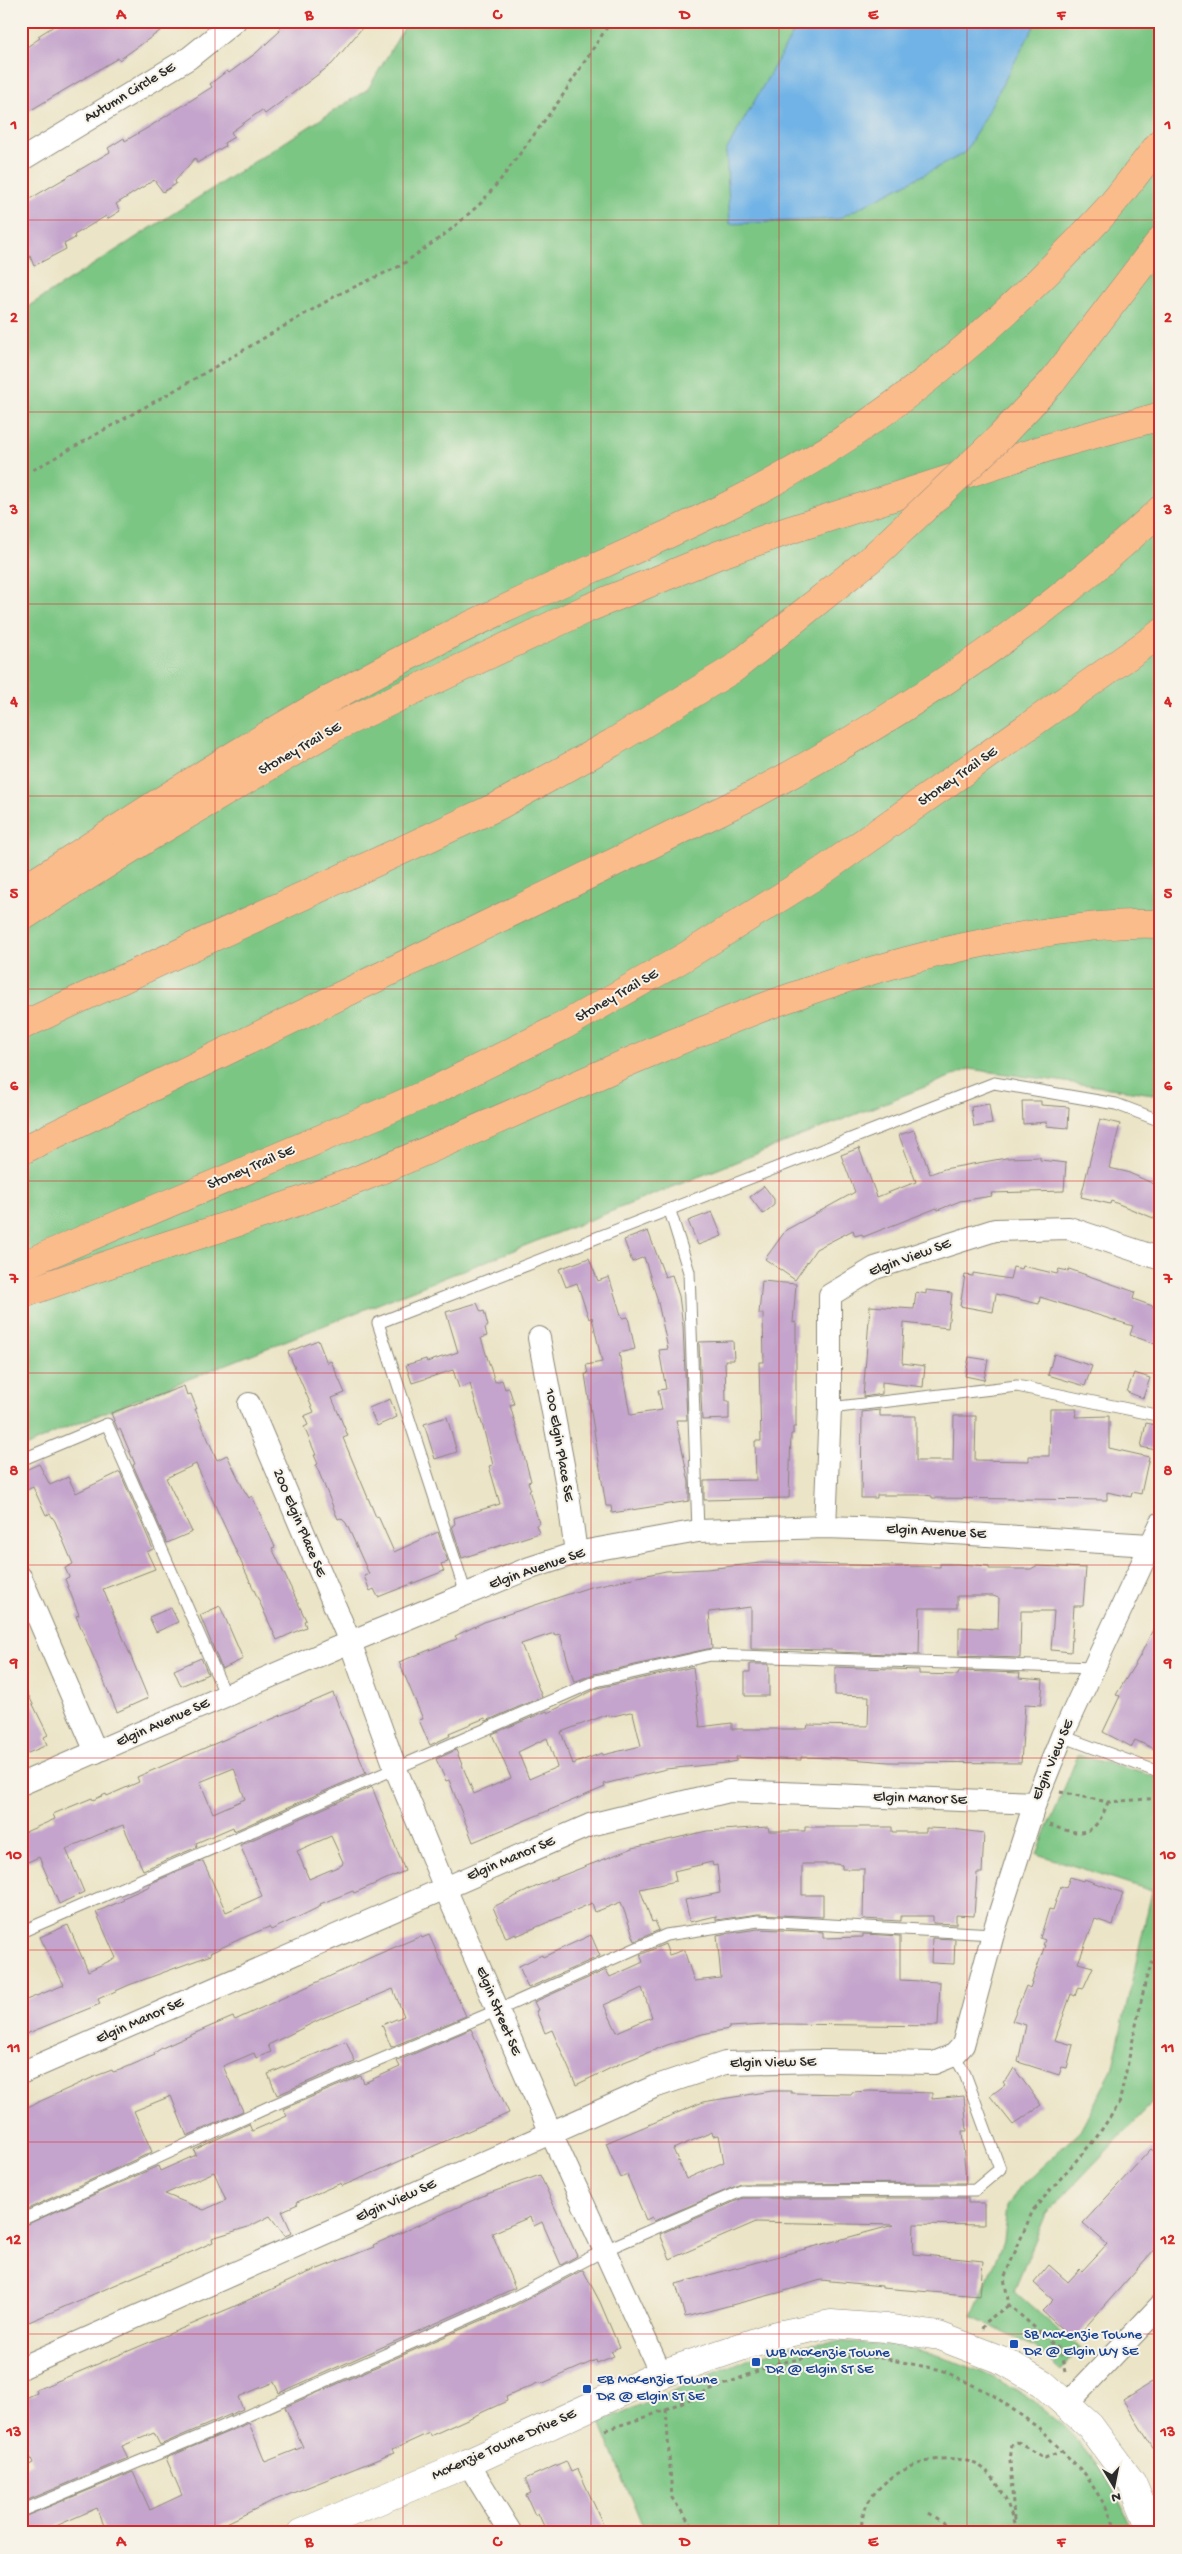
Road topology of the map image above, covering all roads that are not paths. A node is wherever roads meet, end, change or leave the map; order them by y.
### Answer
1 (235, 21) edge
2 (1161, 142) edge
3 (21, 160) edge
4 (1161, 240) edge
5 (1161, 416) edge
6 (1161, 509) edge
7 (1161, 633) edge
8 (21, 892) edge
9 (21, 918) edge
10 (1161, 924) edge
11 (21, 1026) edge
12 (1161, 1121) edge
13 (21, 1151) edge
14 (670, 1211) junction
15 (1159, 1254) edge
16 (21, 1266) edge
17 (21, 1295) edge
18 (539, 1338) dead end
19 (249, 1404) dead end
20 (830, 1408) junction
21 (1161, 1416) edge
22 (21, 1460) edge
23 (1161, 1523) edge
24 (825, 1528) junction
25 (698, 1531) junction
26 (1150, 1546) junction
27 (576, 1553) junction
28 (21, 1578) edge
29 (466, 1594) junction
30 (350, 1642) junction
31 (1094, 1668) junction
32 (226, 1696) junction
33 (1062, 1736) junction
34 (96, 1752) junction
35 (395, 1767) junction
36 (1161, 1773) edge
37 (21, 1784) edge
38 (1035, 1803) junction
39 (445, 1888) junction
40 (21, 1932) edge
41 (993, 1934) junction
42 (498, 2010) junction
43 (954, 2054) junction
44 (21, 2073) edge
45 (551, 2132) junction
46 (21, 2220) edge
47 (605, 2250) junction
48 (1161, 2304) edge
49 (21, 2368) edge
50 (661, 2374) junction
51 (1069, 2391) junction
52 (468, 2463) junction
53 (21, 2511) edge
54 (301, 2533) edge
55 (510, 2533) edge
56 (1152, 2533) edge

1 - 3 street, Autumn Circle SE
2 - 8 highway
4 - 11 highway, bridge
5 - 9 highway, Stoney Trail SE
6 - 13 highway
7 - 16 highway, Stoney Trail SE
10 - 17 highway
12 - 14 lane
14 - 25 lane
14 - 29 lane
15 - 20 street, Elgin View SE
18 - 27 street, 100 Elgin Place SE
19 - 30 street, 200 Elgin Place SE
20 - 21 lane
20 - 24 street, Elgin View SE
22 - 32 lane
23 - 26 street, Elgin View SE
24 - 25 street, Elgin Avenue SE
24 - 26 street, Elgin Avenue SE
25 - 27 street, Elgin Avenue SE
26 - 31 street, Elgin View SE
27 - 29 street, Elgin Avenue SE
28 - 34 street
29 - 30 street, Elgin Avenue SE
30 - 32 street, Elgin Avenue SE
30 - 35 street, Elgin Street SE
31 - 33 street, Elgin View SE
31 - 35 lane
32 - 34 street, Elgin Avenue SE
33 - 36 lane
33 - 38 street, Elgin View SE
34 - 37 street, Elgin Avenue SE
35 - 39 street, Elgin Street SE
35 - 40 lane
38 - 39 street, Elgin Manor SE
38 - 41 street, Elgin View SE
39 - 42 street, Elgin Street SE
39 - 44 street, Elgin Manor SE
41 - 42 lane
41 - 43 street, Elgin View SE
42 - 45 street, Elgin Street SE
42 - 46 lane
43 - 45 street, Elgin View SE
43 - 47 lane
45 - 47 street, Elgin Street SE
45 - 49 street, Elgin View SE
47 - 50 street, Elgin Street SE
47 - 53 lane
48 - 51 street
50 - 51 street, McKenzie Towne Drive SE
50 - 52 street, McKenzie Towne Drive SE
51 - 56 street, McKenzie Towne Drive SE
52 - 54 street, McKenzie Towne Drive SE
52 - 55 street

